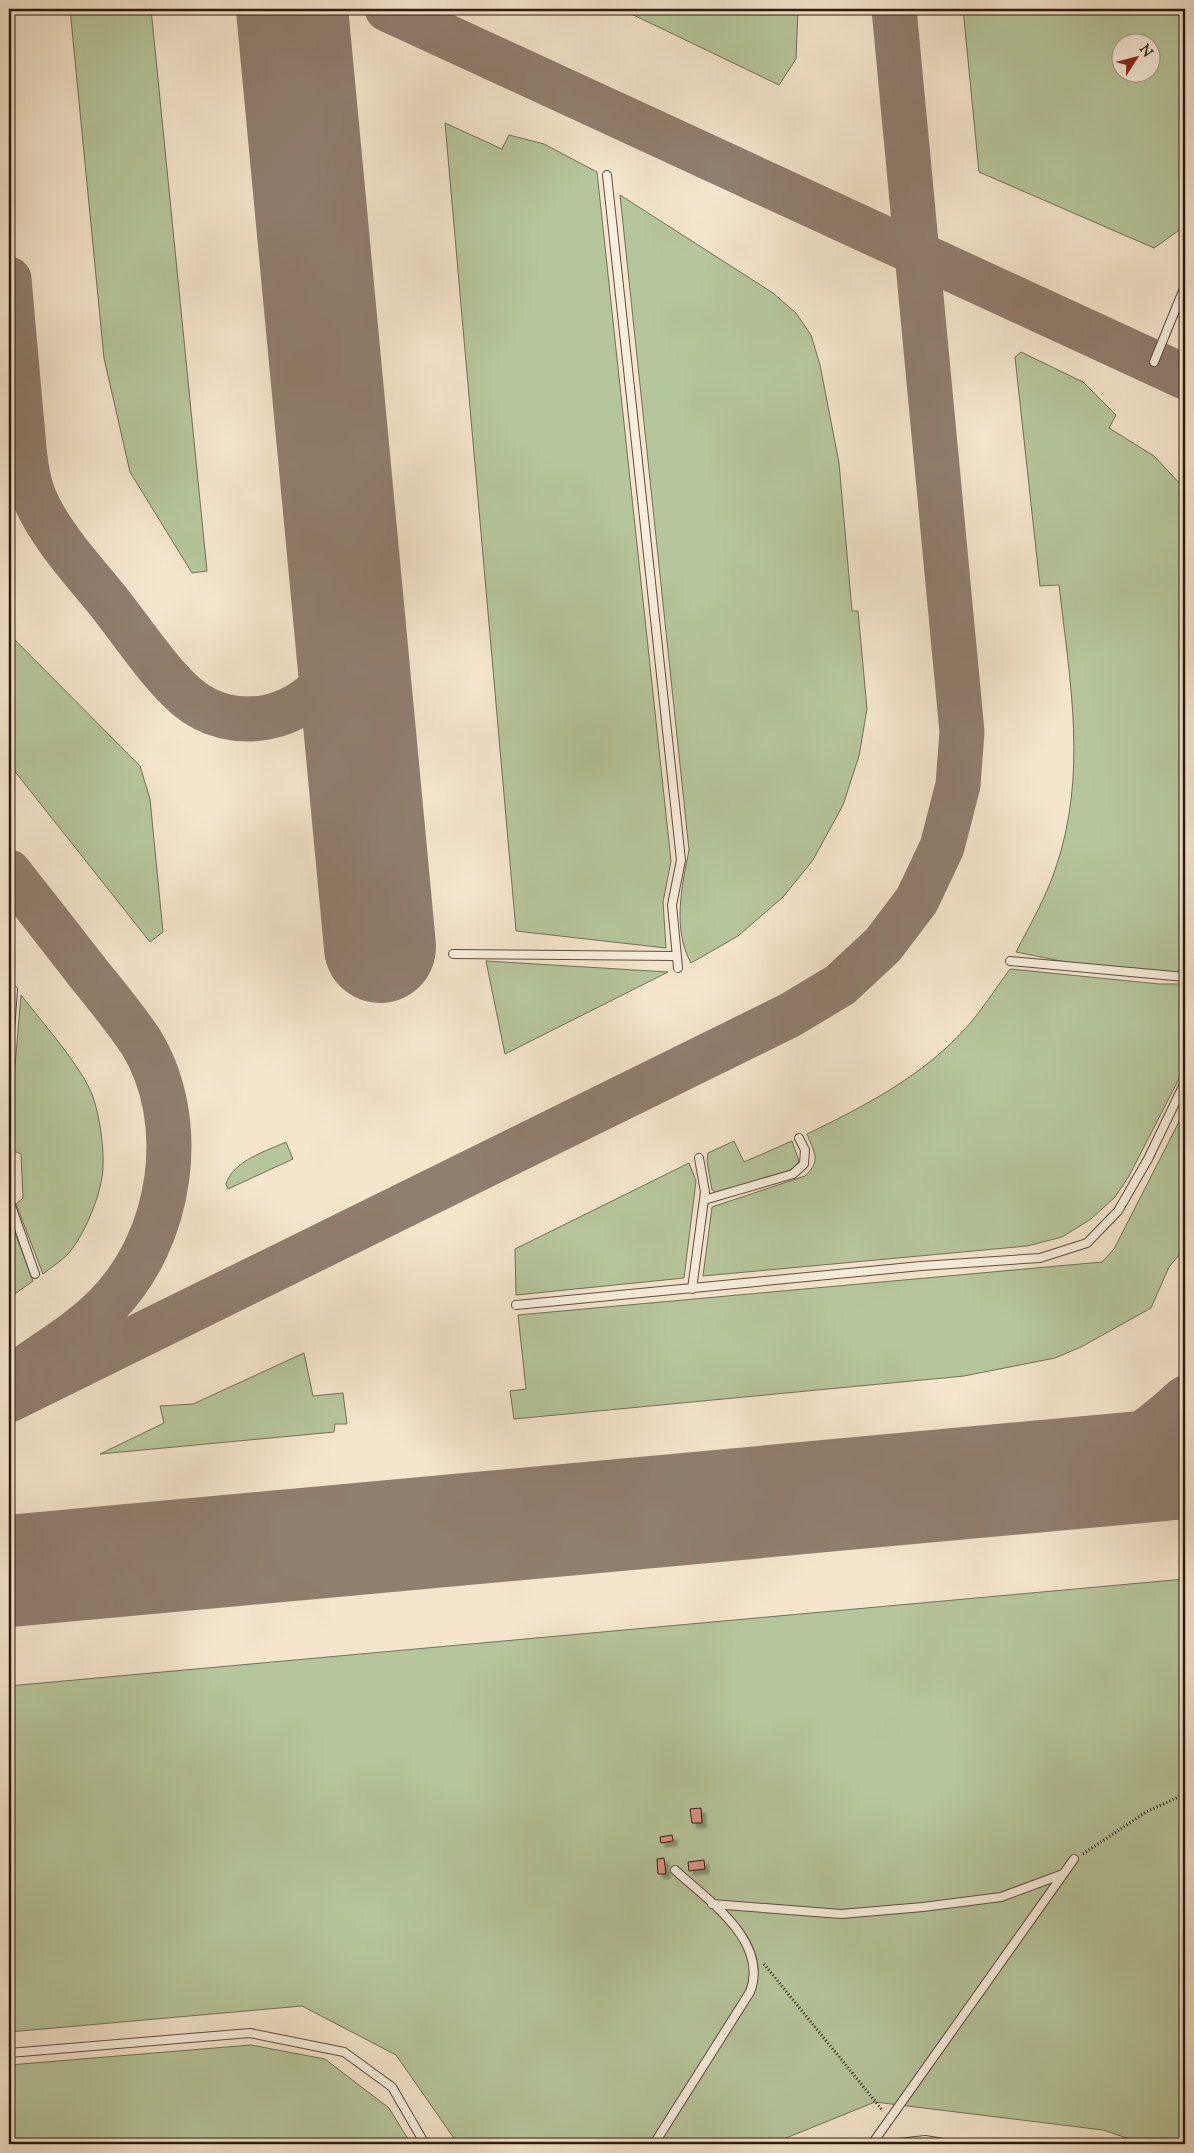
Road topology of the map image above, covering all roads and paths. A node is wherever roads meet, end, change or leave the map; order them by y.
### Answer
1 (607, 175) dead end
2 (1185, 286) edge
3 (1154, 362) dead end
4 (454, 954) dead end
5 (677, 956) junction
6 (1010, 961) dead end
7 (678, 968) dead end
8 (1185, 977) edge
9 (13, 990) dead end
10 (9, 1044) edge
11 (1185, 1082) edge
12 (799, 1138) dead end
13 (698, 1158) dead end
14 (9, 1200) edge
15 (704, 1200) junction
16 (35, 1274) dead end
17 (692, 1289) junction
18 (516, 1305) dead end
19 (1185, 1794) edge
20 (1074, 1860) joint
21 (674, 1870) dead end
22 (1063, 1874) junction
23 (712, 1904) junction
24 (759, 1957) dead end
25 (9, 2053) edge
26 (890, 2119) junction
27 (425, 2144) edge
28 (654, 2144) edge
29 (872, 2144) edge
30 (890, 2144) edge
31 (949, 2144) edge

1 - 5 lane
2 - 3 lane
4 - 5 lane
5 - 7 lane
6 - 8 lane
9 - 10 lane
11 - 17 lane
12 - 15 lane
13 - 15 lane
14 - 16 lane
15 - 17 lane
17 - 18 lane
19 - 20 path
20 - 22 lane
21 - 23 lane
22 - 23 lane
22 - 26 lane
23 - 28 lane
24 - 26 path
25 - 27 lane
26 - 29 lane
30 - 31 lane

